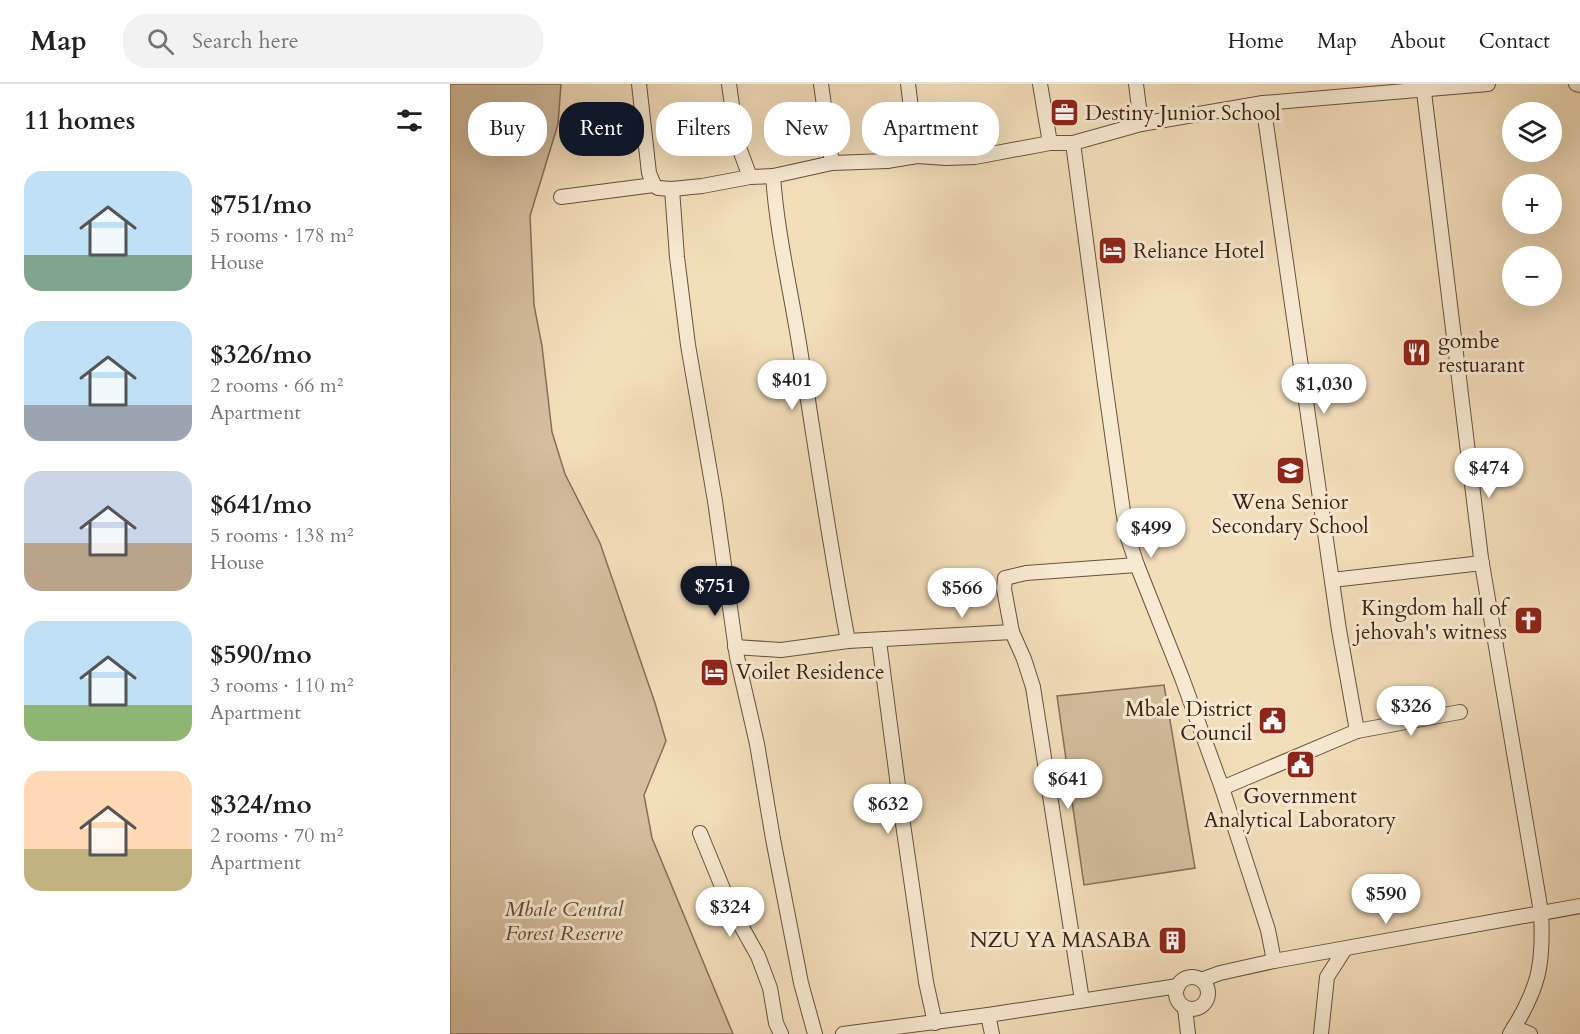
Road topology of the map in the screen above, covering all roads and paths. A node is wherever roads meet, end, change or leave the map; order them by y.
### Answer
1 (639, 84) edge
2 (729, 84) edge
3 (821, 84) edge
4 (908, 84) edge
5 (1040, 84) edge
6 (1136, 84) edge
7 (1488, 84) edge
8 (1423, 86) edge
9 (910, 102) edge
10 (1263, 103) junction
11 (1141, 124) junction
12 (1050, 143) junction
13 (1073, 143) junction
14 (999, 153) edge
15 (917, 156) joint
16 (980, 156) edge
17 (832, 163) junction
18 (773, 176) junction
19 (750, 177) junction
20 (654, 185) junction
21 (672, 189) junction
22 (561, 197) dead end
23 (1482, 563) junction
24 (1137, 565) junction
25 (1332, 580) junction
26 (1012, 632) junction
27 (879, 640) junction
28 (848, 641) junction
29 (735, 647) junction
30 (1460, 712) dead end
31 (1357, 730) junction
32 (1222, 788) junction
33 (700, 833) dead end
34 (1580, 906) edge
35 (1541, 912) junction
36 (1345, 949) junction
37 (1274, 961) junction
38 (1201, 980) junction
39 (1178, 986) junction
40 (1082, 1000) junction
41 (1185, 1008) junction
42 (988, 1016) junction
43 (935, 1023) junction
44 (1512, 1031) edge
45 (781, 1034) edge
46 (815, 1034) edge
47 (843, 1034) edge
48 (992, 1034) edge
49 (1188, 1034) edge
50 (1321, 1034) edge
51 (1530, 1034) edge

1 - 20 street
2 - 19 street
3 - 17 street
4 - 9 street
5 - 12 street
6 - 11 street
7 - 8 street
8 - 10 street
8 - 23 street
10 - 11 street
10 - 25 street
11 - 13 street
12 - 13 street
12 - 14 street
13 - 24 street
15 - 16 street
15 - 17 street
17 - 18 street
18 - 19 street
18 - 28 street
19 - 21 street
20 - 21 street
20 - 22 street
21 - 29 street
23 - 25 street
23 - 35 street
24 - 26 street
24 - 32 street
25 - 31 street
26 - 27 street
26 - 40 street
27 - 28 street
27 - 43 street
28 - 29 street
29 - 46 street
30 - 31 street
31 - 32 street
32 - 37 street
33 - 45 street
34 - 35 street
35 - 36 street
35 - 44 street
36 - 37 street
36 - 50 street
37 - 38 street
38 - 39 street
38 - 41 street
39 - 40 street
39 - 41 street
40 - 42 street
41 - 49 street
42 - 43 street
42 - 48 street
43 - 47 street
44 - 51 street

